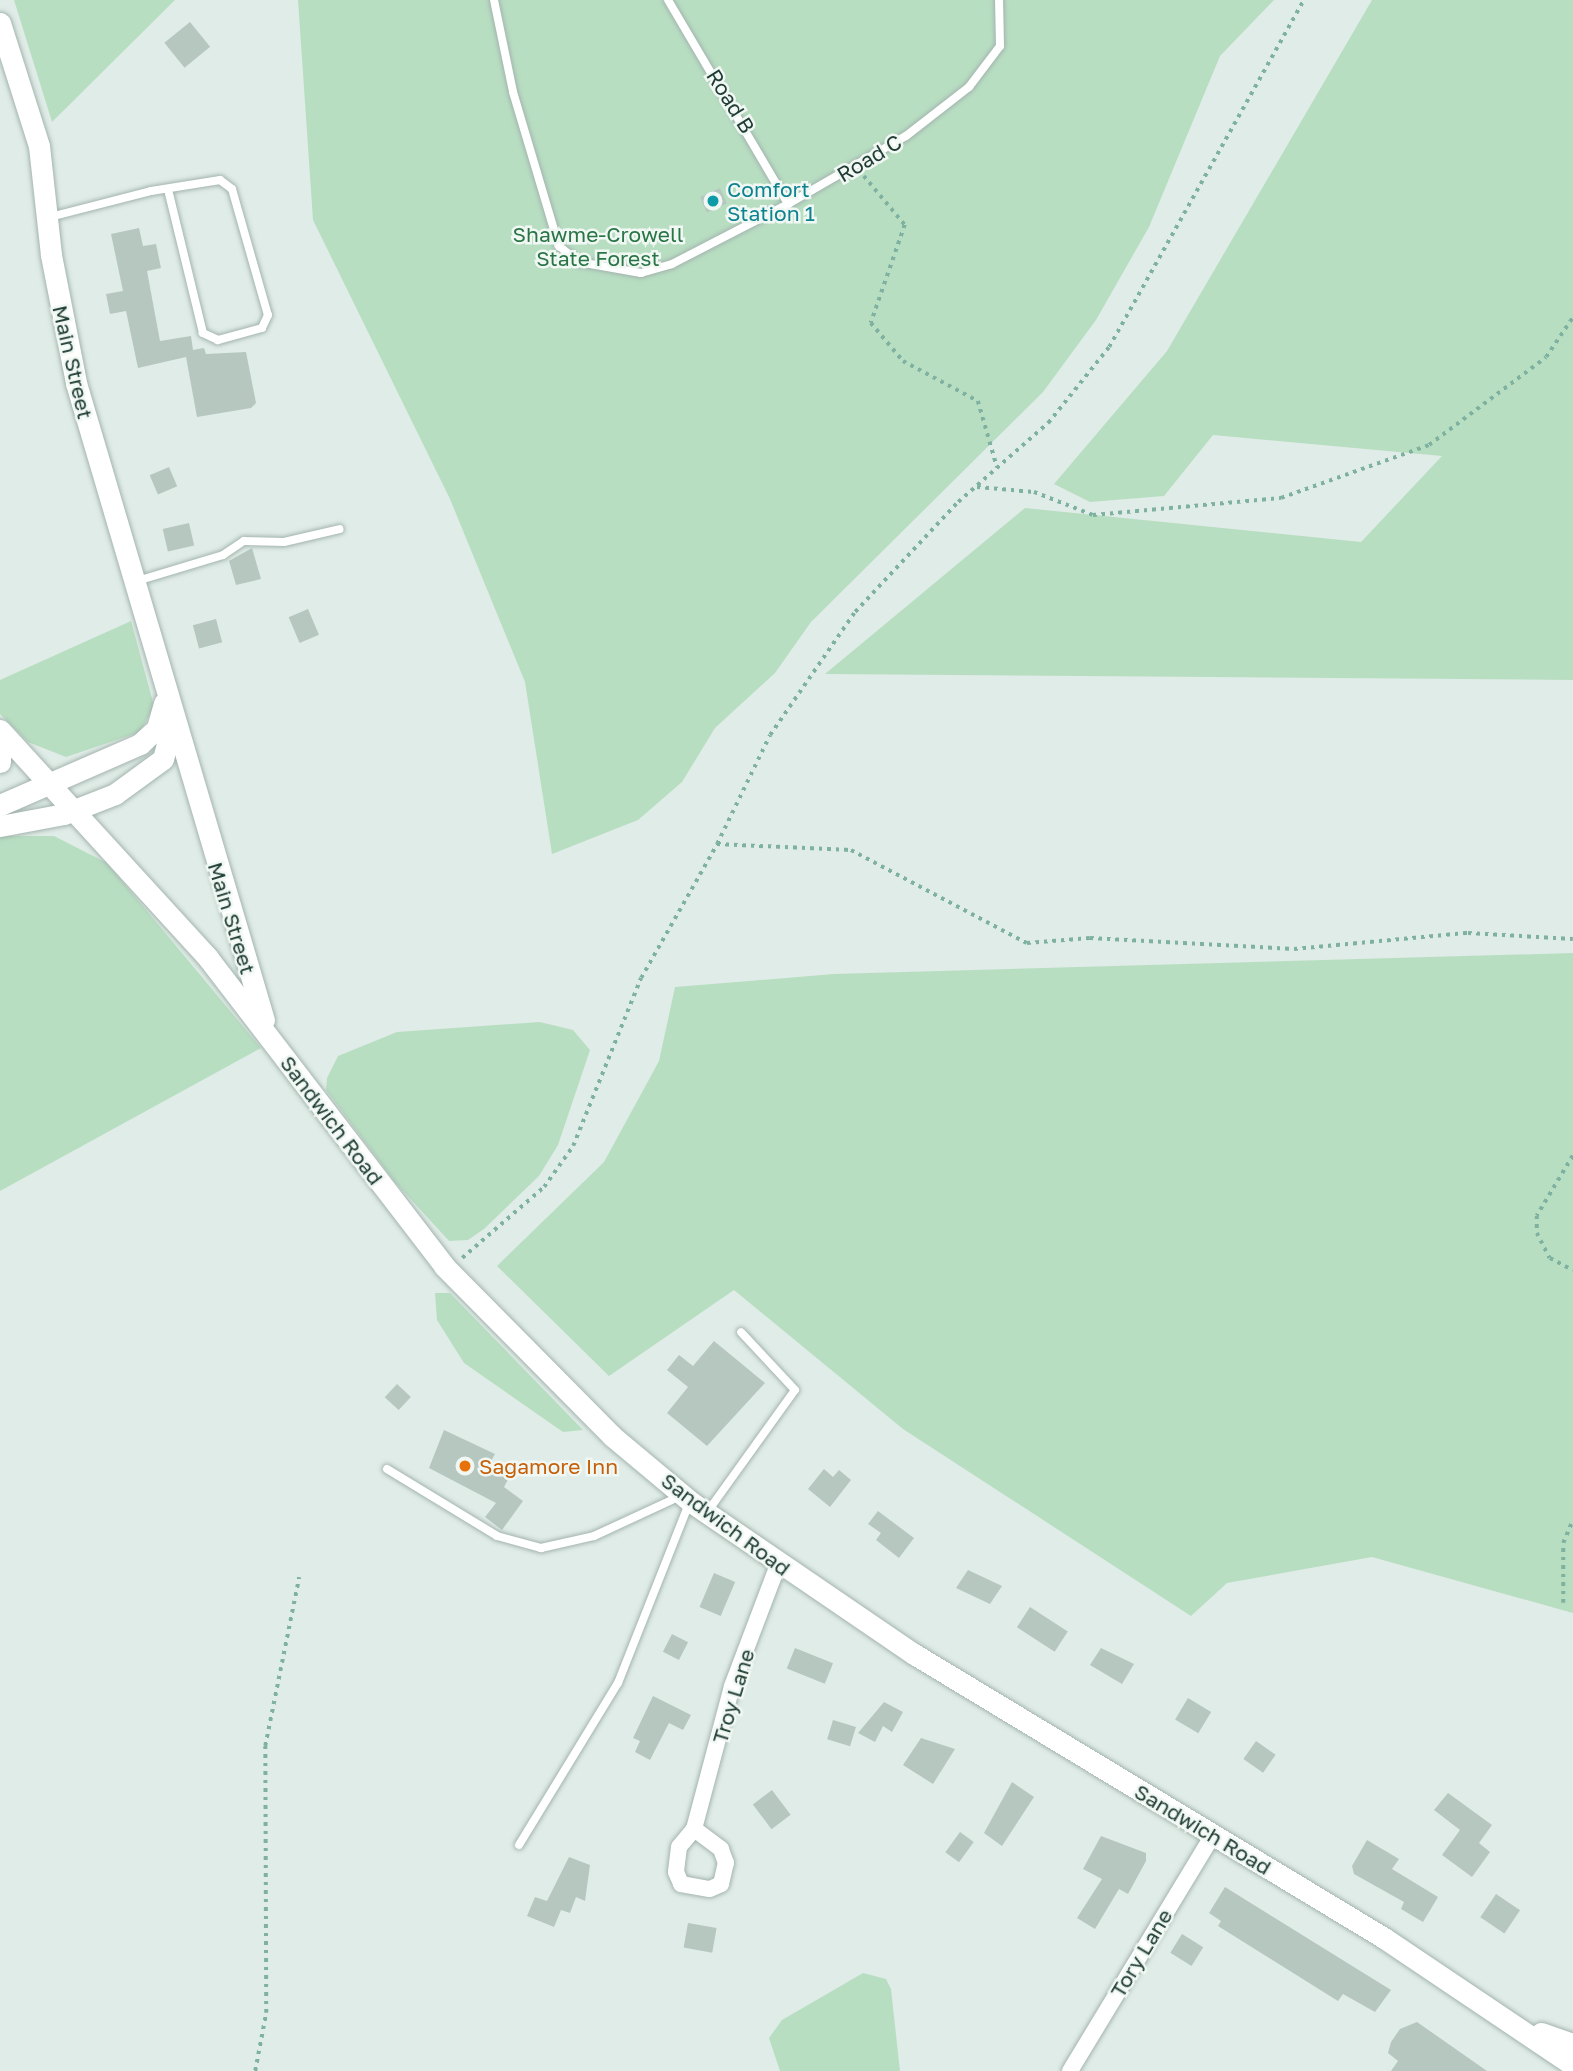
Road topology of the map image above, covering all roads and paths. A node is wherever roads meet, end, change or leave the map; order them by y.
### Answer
1 (494, 0) edge
2 (668, 0) edge
3 (999, 0) edge
4 (1304, 0) edge
5 (0, 23) edge
6 (857, 165) junction
7 (168, 189) junction
8 (788, 205) junction
9 (47, 217) junction
10 (1573, 317) edge
11 (997, 467) junction
12 (975, 487) junction
13 (340, 528) dead end
14 (131, 583) junction
15 (164, 698) junction
16 (171, 720) junction
17 (0, 730) edge
18 (0, 741) edge
19 (0, 762) edge
20 (52, 782) junction
21 (0, 805) edge
22 (78, 810) junction
23 (0, 825) edge
24 (717, 844) junction
25 (1573, 939) edge
26 (269, 1036) junction
27 (1573, 1156) edge
28 (447, 1269) junction
29 (1573, 1270) edge
30 (741, 1332) dead end
31 (387, 1469) dead end
32 (690, 1505) junction
33 (1573, 1520) edge
34 (778, 1564) junction
35 (299, 1577) dead end
36 (1563, 1603) dead end
37 (694, 1829) dead end
38 (1213, 1835) junction
39 (519, 1845) dead end
40 (1507, 2018) junction
41 (1573, 2044) edge
42 (1573, 2065) edge
43 (256, 2071) edge
44 (1070, 2071) edge

1 - 8 lane, Road C
2 - 8 lane, Road B
3 - 6 lane, Road C
4 - 11 path
5 - 9 main road, Main Street
6 - 8 lane, Road C
6 - 11 path
7 - 7 lane
7 - 9 lane
9 - 14 main road, Main Street
10 - 12 path
11 - 12 path
12 - 24 path
13 - 14 lane
14 - 15 main road, Main Street
15 - 16 main road, Main Street
15 - 20 main road
16 - 22 main road, Main Street
16 - 26 main road, Main Street
17 - 20 main road, Sandwich Road
18 - 19 main road
20 - 21 main road
20 - 22 main road, Sandwich Road
22 - 23 main road, Main Street
22 - 26 main road, Sandwich Road
24 - 25 path
24 - 28 path
26 - 28 main road, Sandwich Road
27 - 29 path
28 - 32 main road, Sandwich Road
30 - 32 lane
31 - 32 lane
32 - 34 main road, Sandwich Road
32 - 39 lane
33 - 36 path
34 - 37 street, Troy Lane
34 - 38 main road, Sandwich Road
35 - 43 path
38 - 40 main road, Sandwich Road
38 - 44 street, Tory Lane
40 - 41 main road
40 - 42 main road, Sandwich Road

